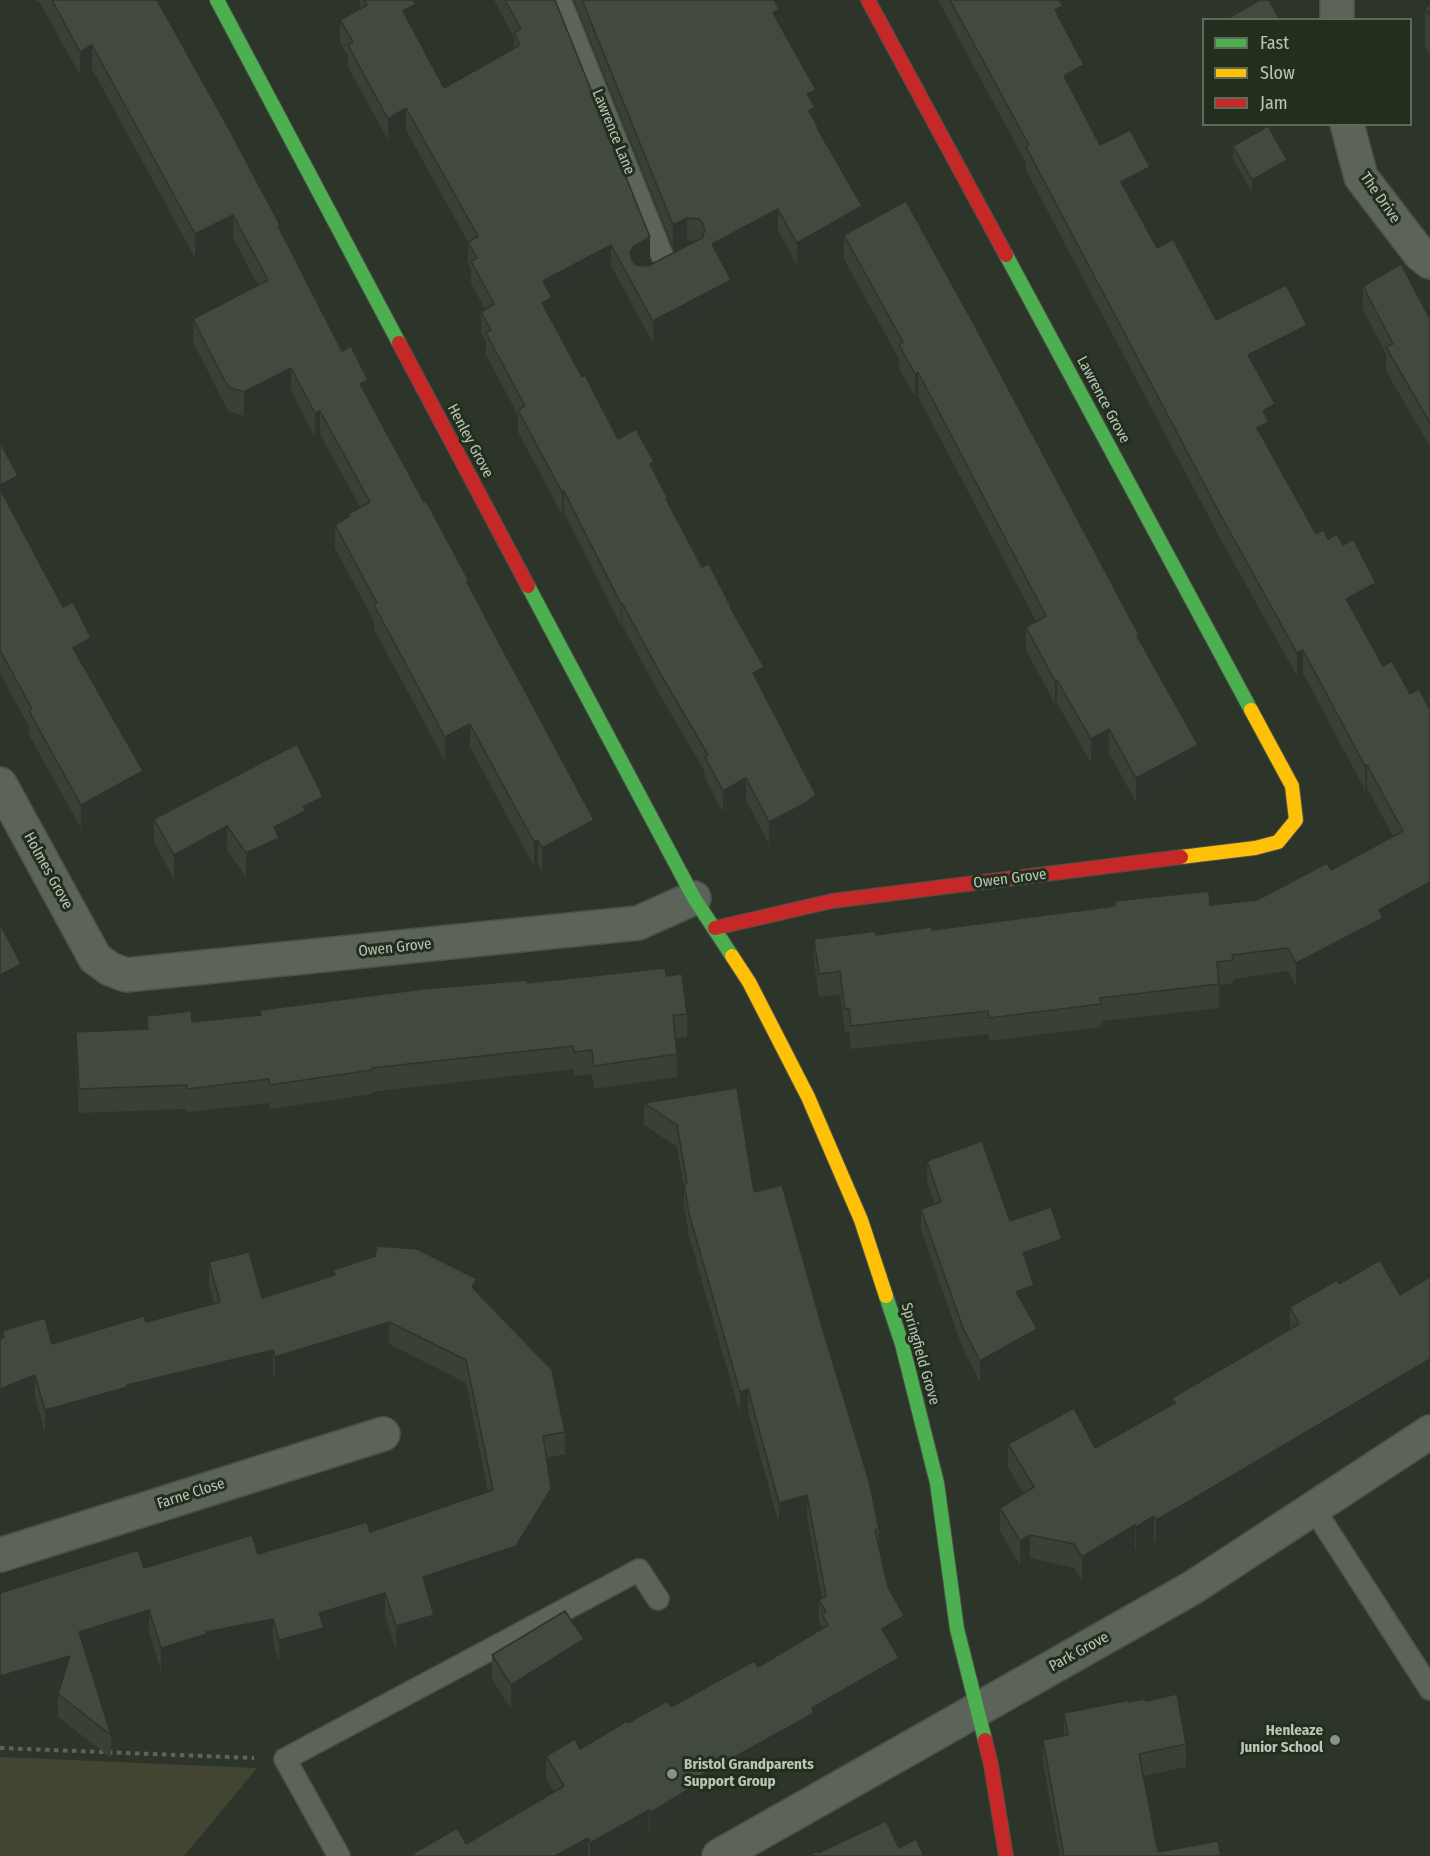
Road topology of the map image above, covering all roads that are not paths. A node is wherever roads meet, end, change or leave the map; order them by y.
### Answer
1 (217, 0) edge
2 (560, 0) edge
3 (868, 0) edge
4 (1337, 0) edge
5 (1337, 18) edge
6 (1348, 126) edge
7 (1430, 262) edge
8 (666, 264) edge
9 (0, 784) edge
10 (1296, 820) joint
11 (694, 898) junction
12 (715, 928) junction
13 (95, 958) joint
14 (1430, 1432) edge
15 (383, 1434) dead end
16 (1314, 1509) junction
17 (0, 1555) edge
18 (658, 1599) dead end
19 (1430, 1689) edge
20 (976, 1710) junction
21 (339, 1856) edge
22 (719, 1856) edge
23 (1006, 1856) edge

1 - 11 street, Henley Grove
2 - 8 lane, Lawrence Lane
3 - 10 street, Lawrence Grove
4 - 5 street
6 - 7 street, The Drive
9 - 13 street, Holmes Grove
10 - 12 street, Owen Grove
11 - 12 street, Springfield Grove
11 - 13 street, Owen Grove
12 - 20 street, Springfield Grove
14 - 16 street, Park Grove
15 - 17 street, Farne Close
16 - 19 lane
16 - 20 street, Park Grove
18 - 21 lane
20 - 22 street, Park Grove
20 - 23 street, Springfield Grove

